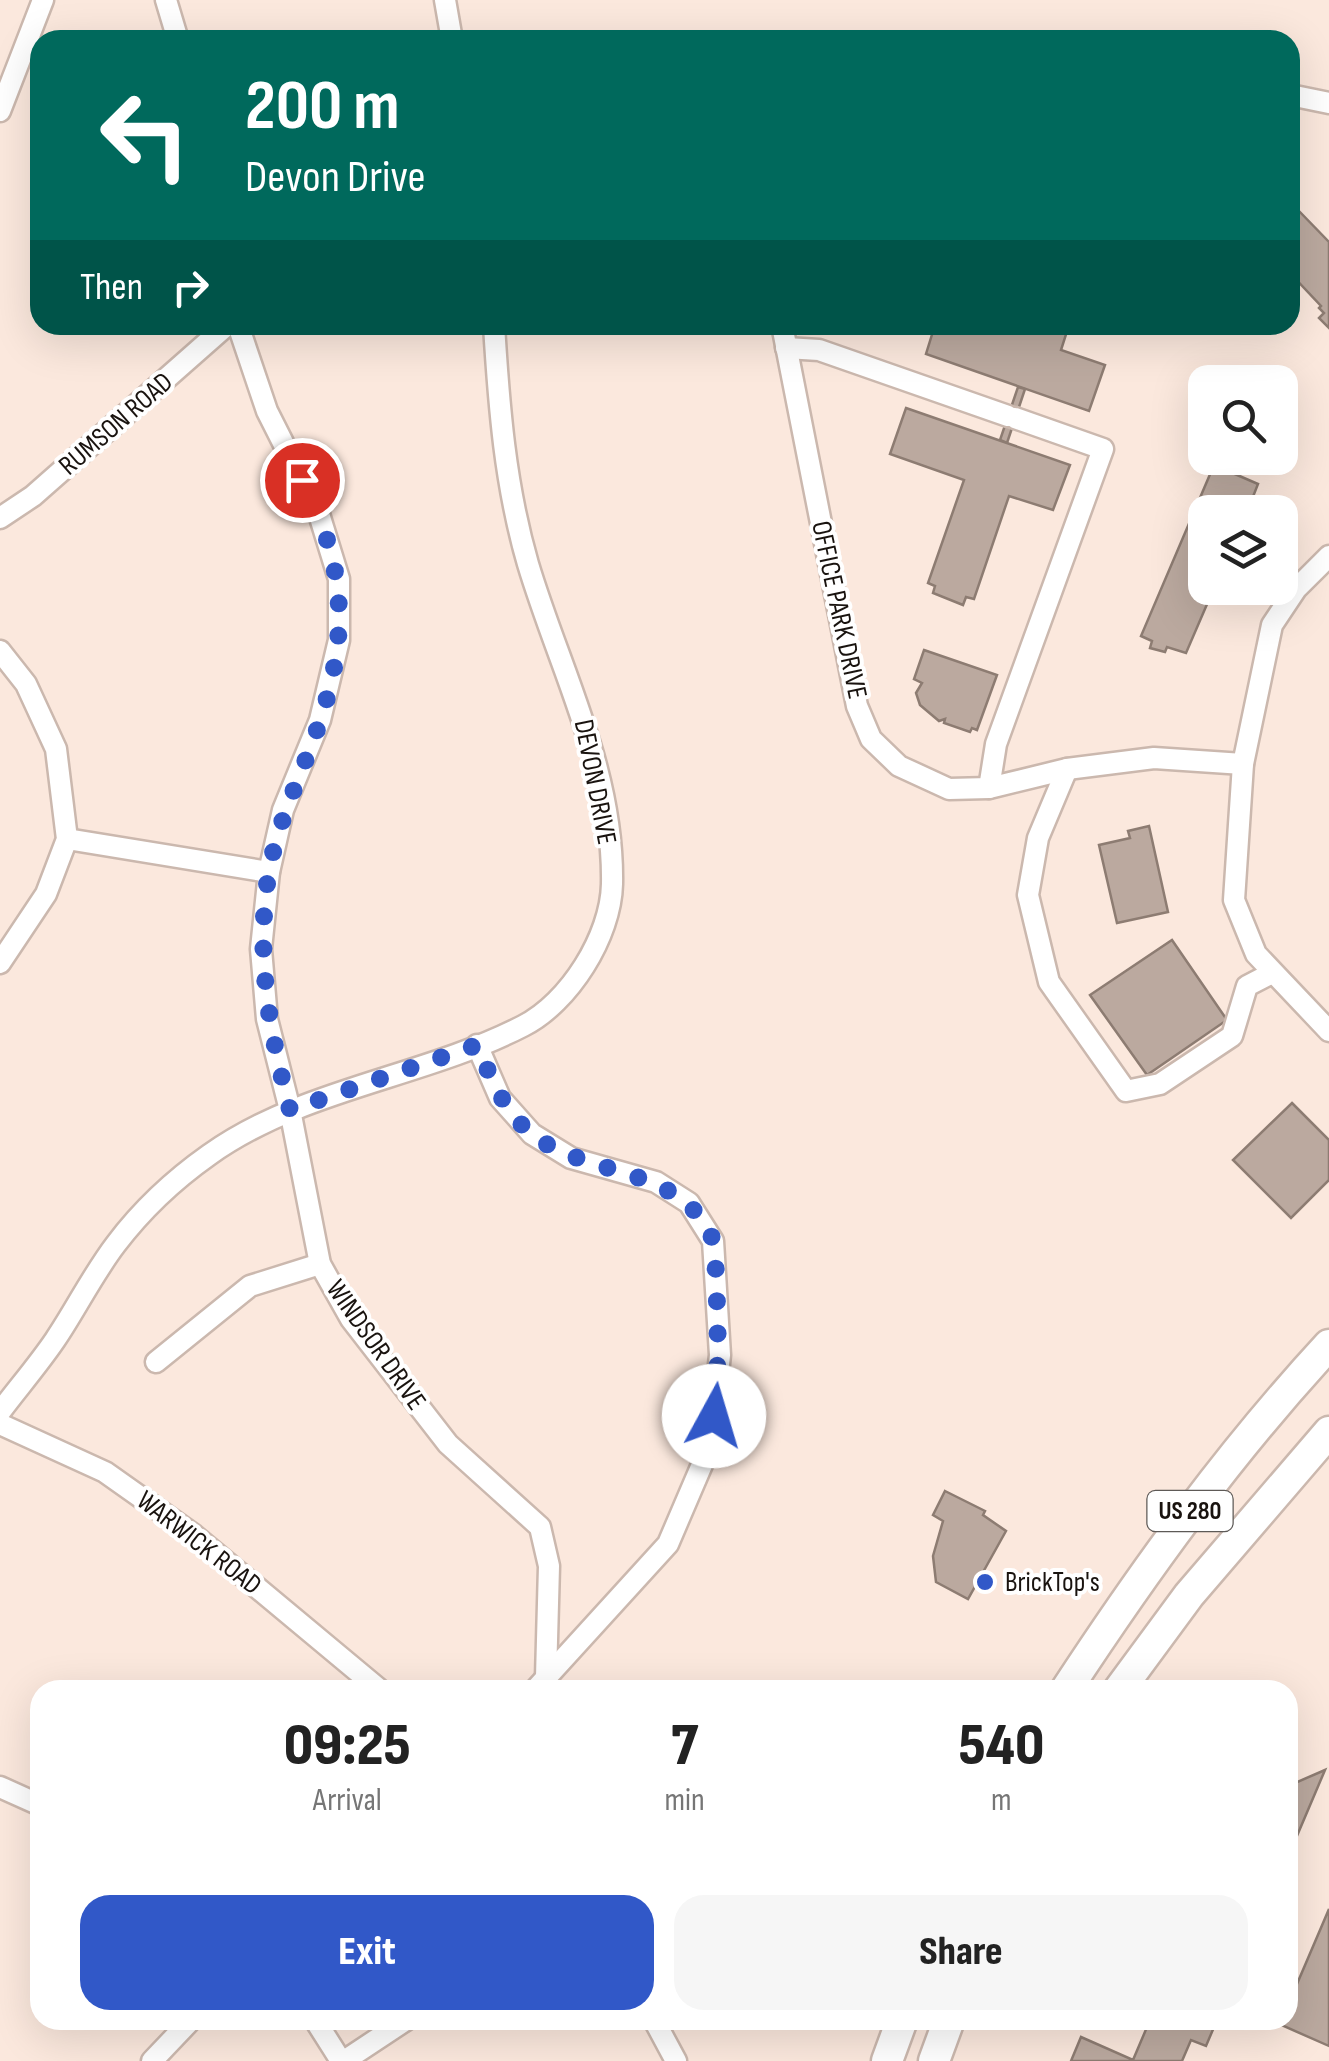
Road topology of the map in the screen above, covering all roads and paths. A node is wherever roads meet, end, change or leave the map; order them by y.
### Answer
1 (43, 0) edge
2 (166, 0) edge
3 (445, 0) edge
4 (31, 30) edge
5 (175, 30) edge
6 (450, 30) edge
7 (30, 34) edge
8 (1300, 95) edge
9 (1329, 103) edge
10 (0, 111) edge
11 (217, 335) edge
12 (241, 335) edge
13 (495, 335) edge
14 (784, 335) edge
15 (786, 348) junction
16 (0, 518) edge
17 (1329, 556) edge
18 (0, 651) edge
19 (1243, 764) junction
20 (1067, 769) junction
21 (988, 788) junction
22 (67, 838) junction
23 (269, 872) junction
24 (0, 963) edge
25 (1272, 973) junction
26 (1329, 1031) edge
27 (477, 1045) junction
28 (290, 1110) junction
29 (320, 1264) junction
30 (1329, 1345) edge
31 (156, 1362) dead end
32 (0, 1412) edge
33 (0, 1424) edge
34 (1329, 1432) edge
35 (368, 1680) edge
36 (548, 1680) edge
37 (553, 1680) edge
38 (1073, 1680) edge
39 (1127, 1680) edge
40 (0, 1786) edge
41 (30, 1800) edge
42 (181, 2030) edge
43 (322, 2030) edge
44 (391, 2030) edge
45 (659, 2030) edge
46 (898, 2030) edge
47 (945, 2030) edge
48 (152, 2061) edge
49 (343, 2061) edge
50 (676, 2061) edge
51 (887, 2061) edge
52 (934, 2061) edge

1 - 4 street
2 - 5 street
3 - 6 street
7 - 10 street
8 - 9 street
11 - 16 street, RUMSON ROAD
12 - 23 street, WINDSOR DRIVE
13 - 27 street, DEVON DRIVE
14 - 15 street, OFFICE PARK DRIVE
15 - 21 street, OFFICE PARK DRIVE
15 - 21 street
17 - 19 street
18 - 22 street
19 - 20 street, OFFICE PARK DRIVE
19 - 25 street
20 - 21 street, OFFICE PARK DRIVE
20 - 25 street
22 - 23 street
22 - 24 street
23 - 28 street, WINDSOR DRIVE
25 - 26 street
27 - 28 street, DEVON DRIVE
27 - 37 street
28 - 29 street, WINDSOR DRIVE
28 - 32 street, DEVON DRIVE
29 - 31 street
29 - 36 street, WINDSOR DRIVE
30 - 38 highway, US 280
33 - 35 street, WARWICK ROAD
34 - 39 highway, US 280
40 - 41 street
42 - 48 street
43 - 49 street
44 - 49 street
45 - 50 street
46 - 51 highway
47 - 52 highway

